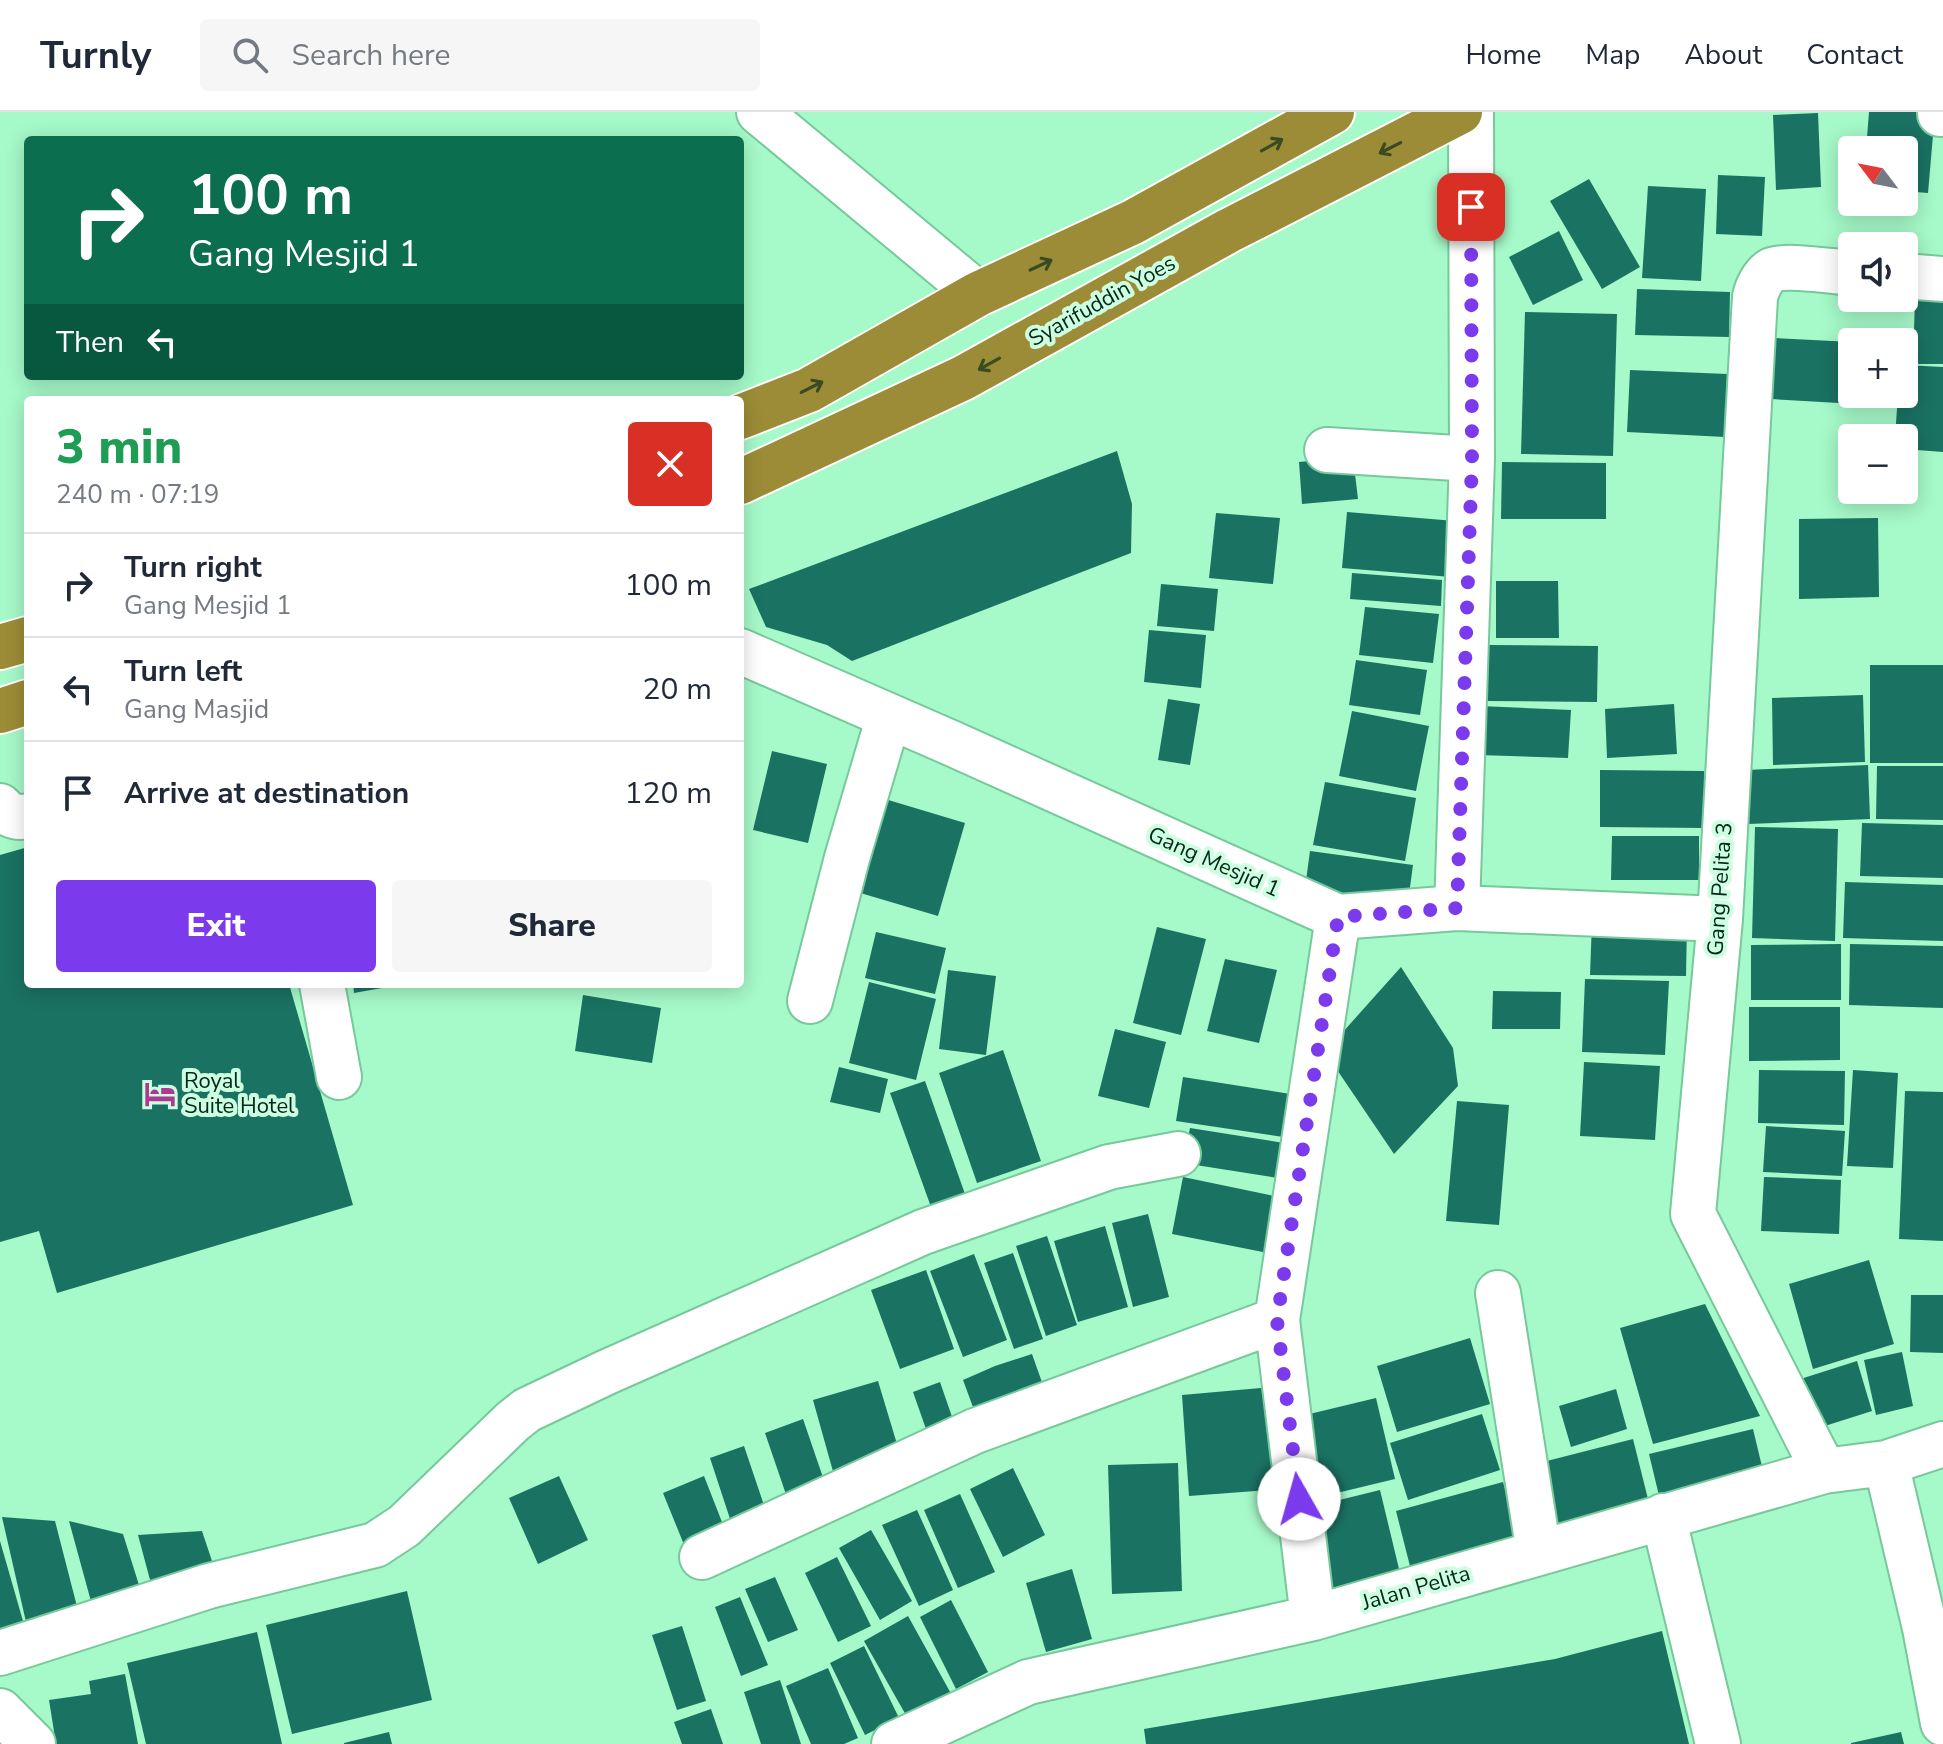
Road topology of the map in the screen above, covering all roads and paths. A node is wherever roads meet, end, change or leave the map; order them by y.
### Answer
1 (759, 112) edge
2 (1332, 112) edge
3 (1460, 112) edge
4 (1471, 112) edge
5 (1838, 272) edge
6 (1918, 277) edge
7 (1943, 279) edge
8 (978, 294) junction
9 (744, 415) edge
10 (1327, 450) dead end
11 (1472, 459) junction
12 (744, 480) edge
13 (24, 640) edge
14 (0, 647) edge
15 (744, 653) edge
16 (24, 703) edge
17 (0, 711) edge
18 (889, 716) junction
19 (0, 806) edge
20 (24, 817) edge
21 (1457, 908) junction
22 (1338, 917) junction
23 (1720, 919) junction
24 (323, 988) edge
25 (810, 1001) dead end
26 (339, 1077) dead end
27 (1178, 1154) dead end
28 (1498, 1293) dead end
29 (1277, 1320) junction
30 (1943, 1444) edge
31 (1886, 1463) junction
32 (1824, 1471) junction
33 (1663, 1516) junction
34 (1539, 1553) junction
35 (702, 1557) dead end
36 (1313, 1618) junction
37 (0, 1653) edge
38 (0, 1711) edge
39 (1943, 1723) edge
40 (33, 1744) edge
41 (894, 1744) edge
42 (1718, 1744) edge

1 - 8 street
8 -> 2 highway
3 -> 12 highway, Syarifuddin Yoes
4 - 11 street
5 - 23 street, Gang Pelita 3
6 - 7 street
9 -> 8 highway
10 - 11 street
11 - 21 street
13 - 14 highway
15 - 18 street, Gang Mesjid 1
16 - 17 highway
18 - 22 street, Gang Mesjid 1
18 - 25 street
19 - 20 street
21 - 22 street, Gang Mesjid 1
21 - 23 street, Gang Mesjid 1
22 - 29 street
23 - 32 street, Gang Pelita 3
24 - 26 street
27 - 37 street
28 - 34 street
29 - 35 street
29 - 36 street
30 - 31 street, Jalan Pelita
31 - 32 street, Jalan Pelita
31 - 39 street
32 - 33 street, Jalan Pelita
33 - 34 street, Jalan Pelita
33 - 42 street
34 - 36 street, Jalan Pelita
36 - 41 street, Jalan Pelita
38 - 40 street

